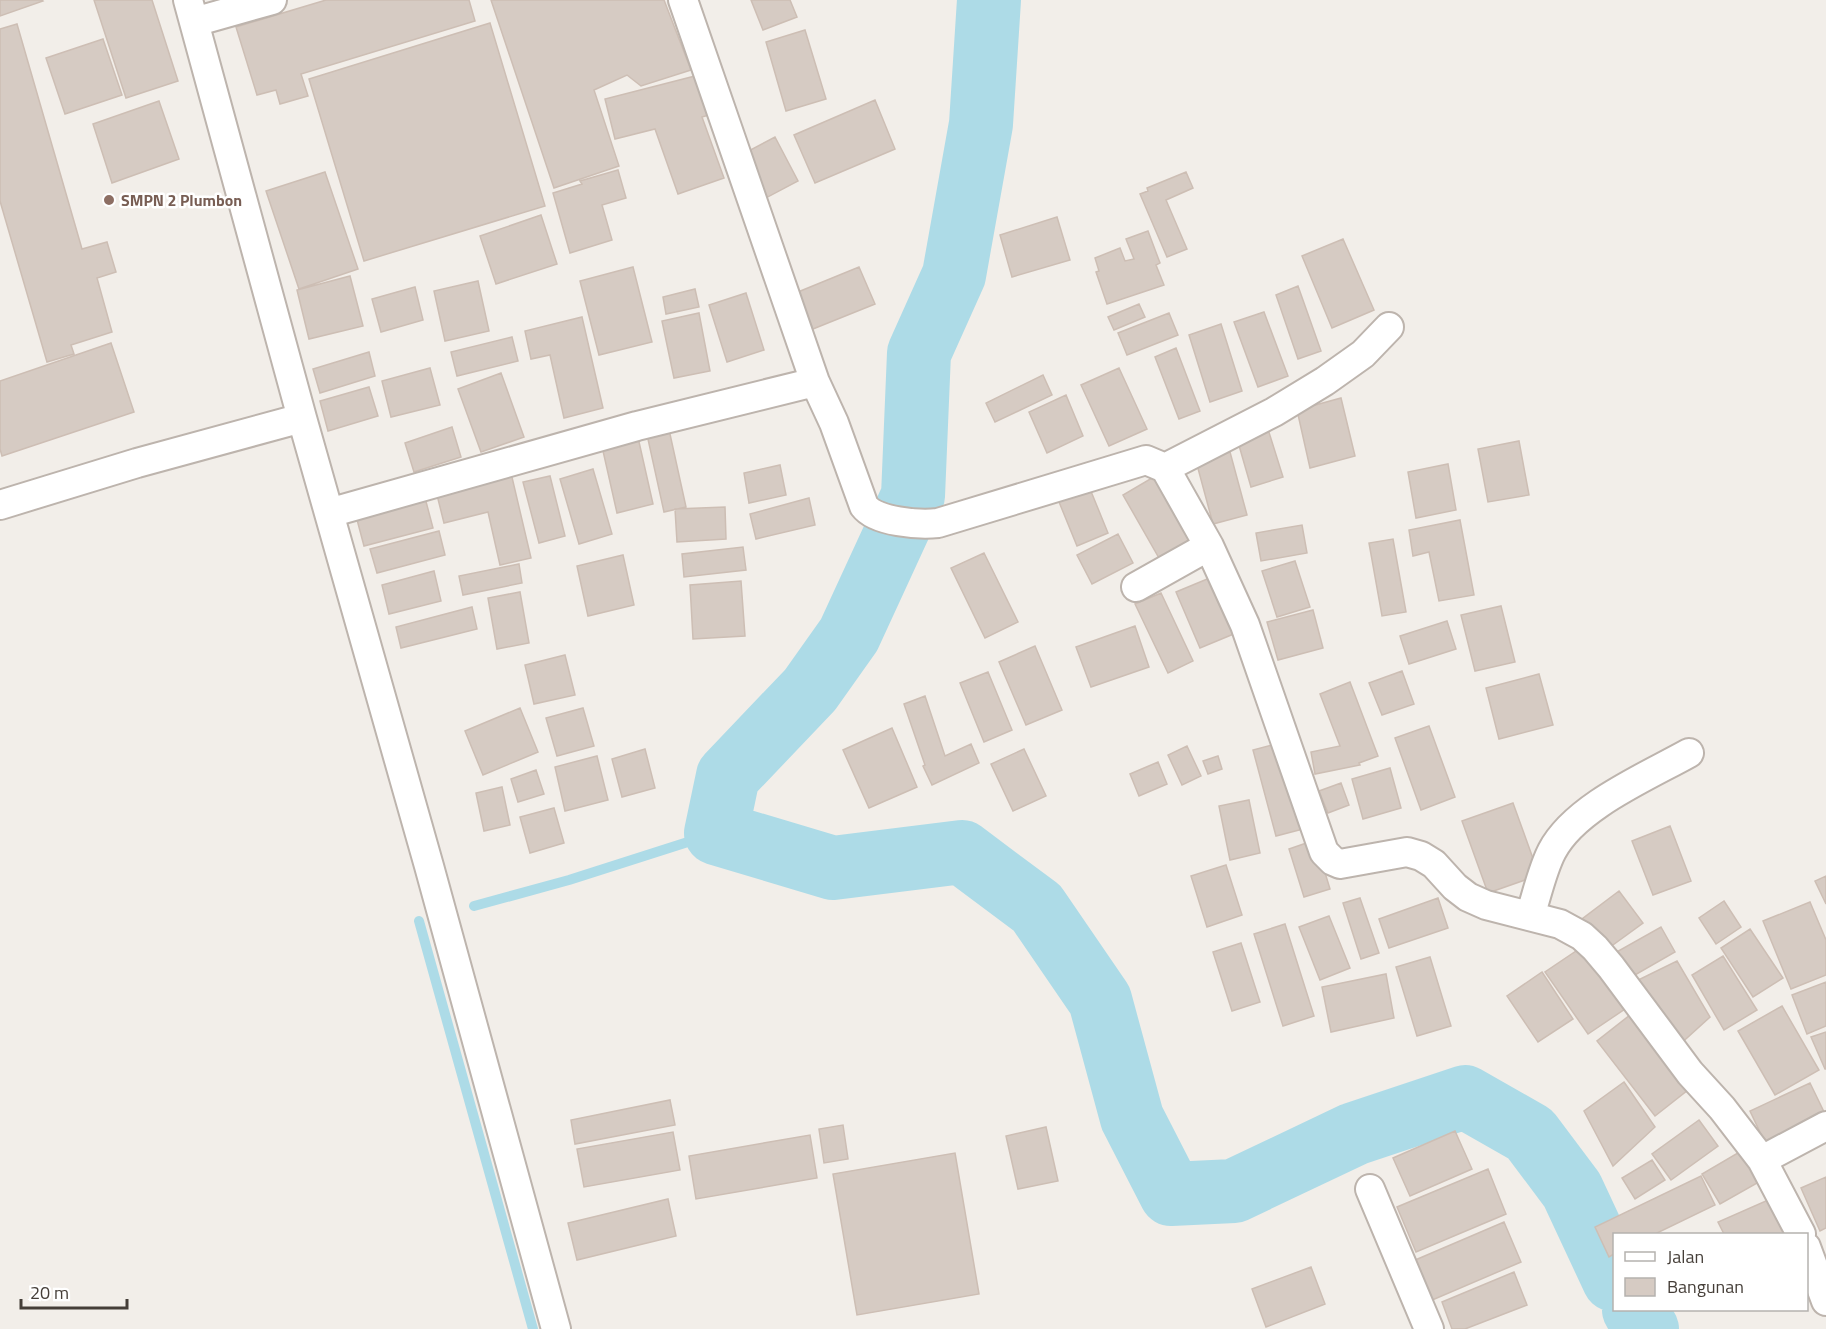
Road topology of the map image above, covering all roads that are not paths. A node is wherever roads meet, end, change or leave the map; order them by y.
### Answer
1 (272, 0) edge
2 (683, 0) edge
3 (191, 11) edge
4 (1389, 327) dead end
5 (815, 382) junction
6 (302, 418) junction
7 (1166, 468) junction
8 (0, 505) edge
9 (329, 513) junction
10 (1209, 546) junction
11 (1136, 587) dead end
12 (1689, 753) dead end
13 (1530, 916) junction
14 (1826, 1126) edge
15 (1762, 1160) junction
16 (1370, 1189) dead end
17 (1800, 1233) edge
18 (1808, 1252) edge
19 (1826, 1301) edge
20 (556, 1329) edge
21 (1429, 1329) edge

1 - 3 street
2 - 5 street
3 - 6 street
4 - 7 street
5 - 7 street
5 - 9 street
6 - 8 street
6 - 9 street
7 - 10 street
9 - 20 street
10 - 11 street
10 - 13 street
12 - 13 street
13 - 15 street
14 - 15 street
15 - 17 street
16 - 21 street
18 - 19 street

